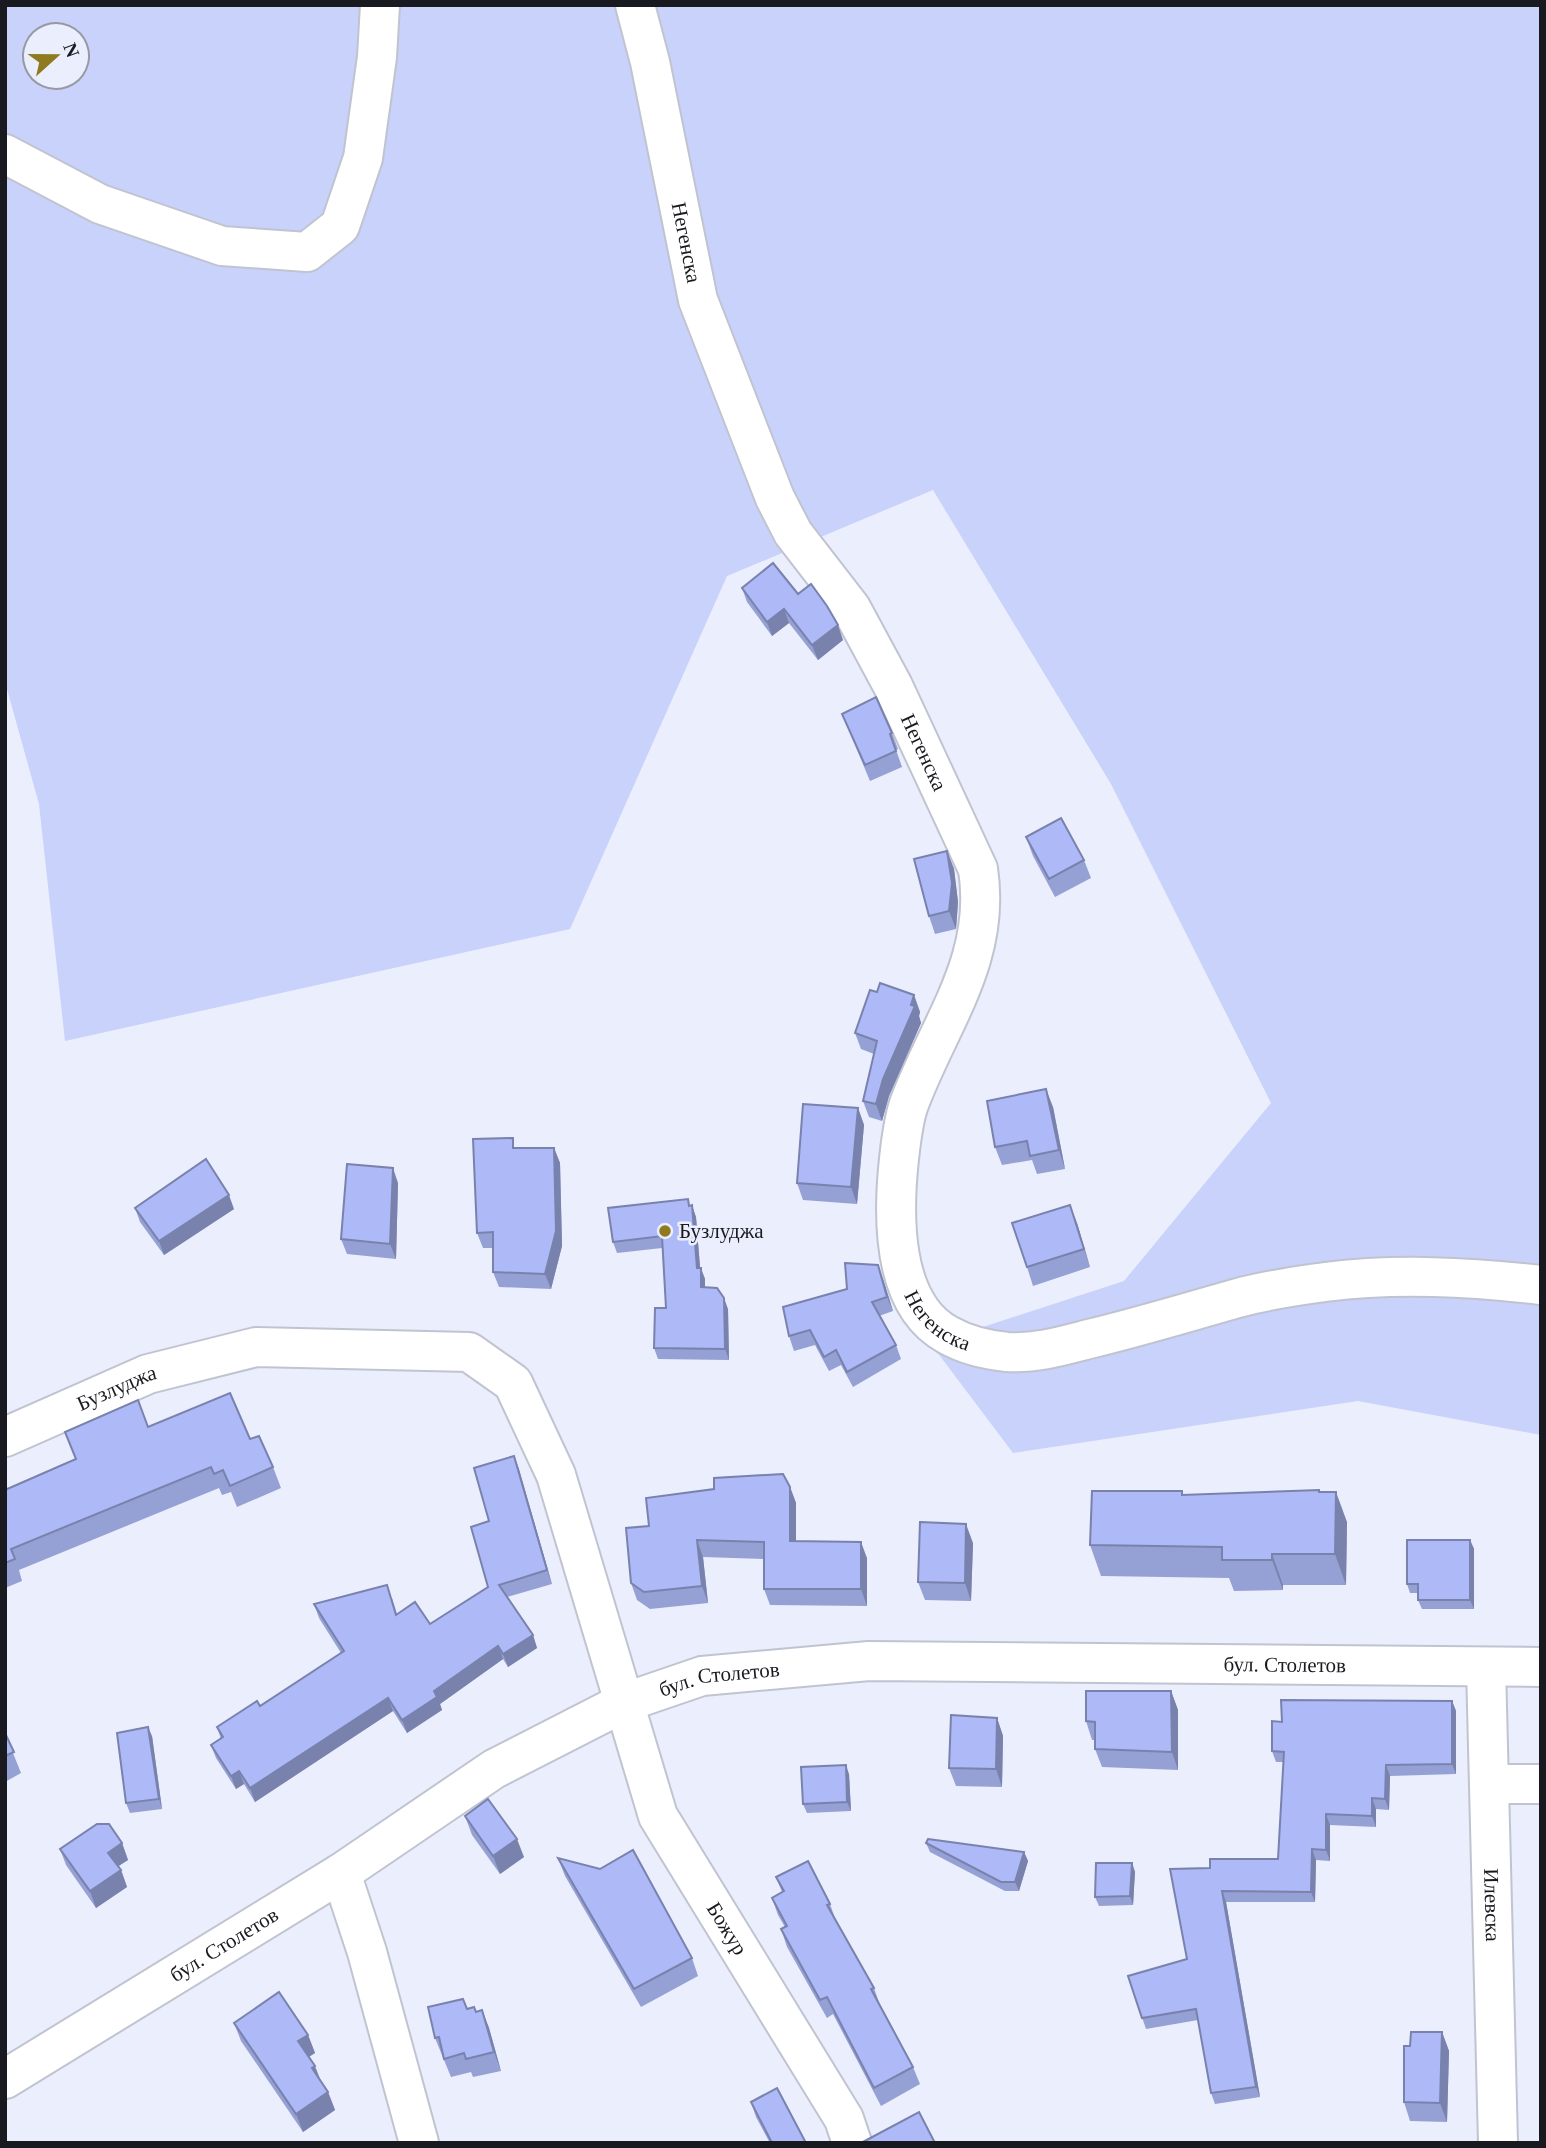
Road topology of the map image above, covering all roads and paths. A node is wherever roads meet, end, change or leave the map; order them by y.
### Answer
1 (380, 5) edge
2 (635, 5) edge
3 (5, 154) edge
4 (1541, 1285) edge
5 (5, 1437) edge
6 (1486, 1667) junction
7 (1541, 1667) edge
8 (623, 1703) junction
9 (1489, 1784) junction
10 (1541, 1784) edge
11 (341, 1873) junction
12 (5, 2079) edge
13 (419, 2143) edge
14 (852, 2143) edge
15 (1498, 2143) edge

1 - 3 street
2 - 4 street, Негенска
5 - 8 street, Бузлуджа
6 - 7 street, бул. Столетов
6 - 8 street, бул. Столетов
6 - 9 street, Илевска
8 - 11 street, бул. Столетов
8 - 14 street, Божур
9 - 10 street
9 - 15 street, Илевска
11 - 12 street, бул. Столетов
11 - 13 street

